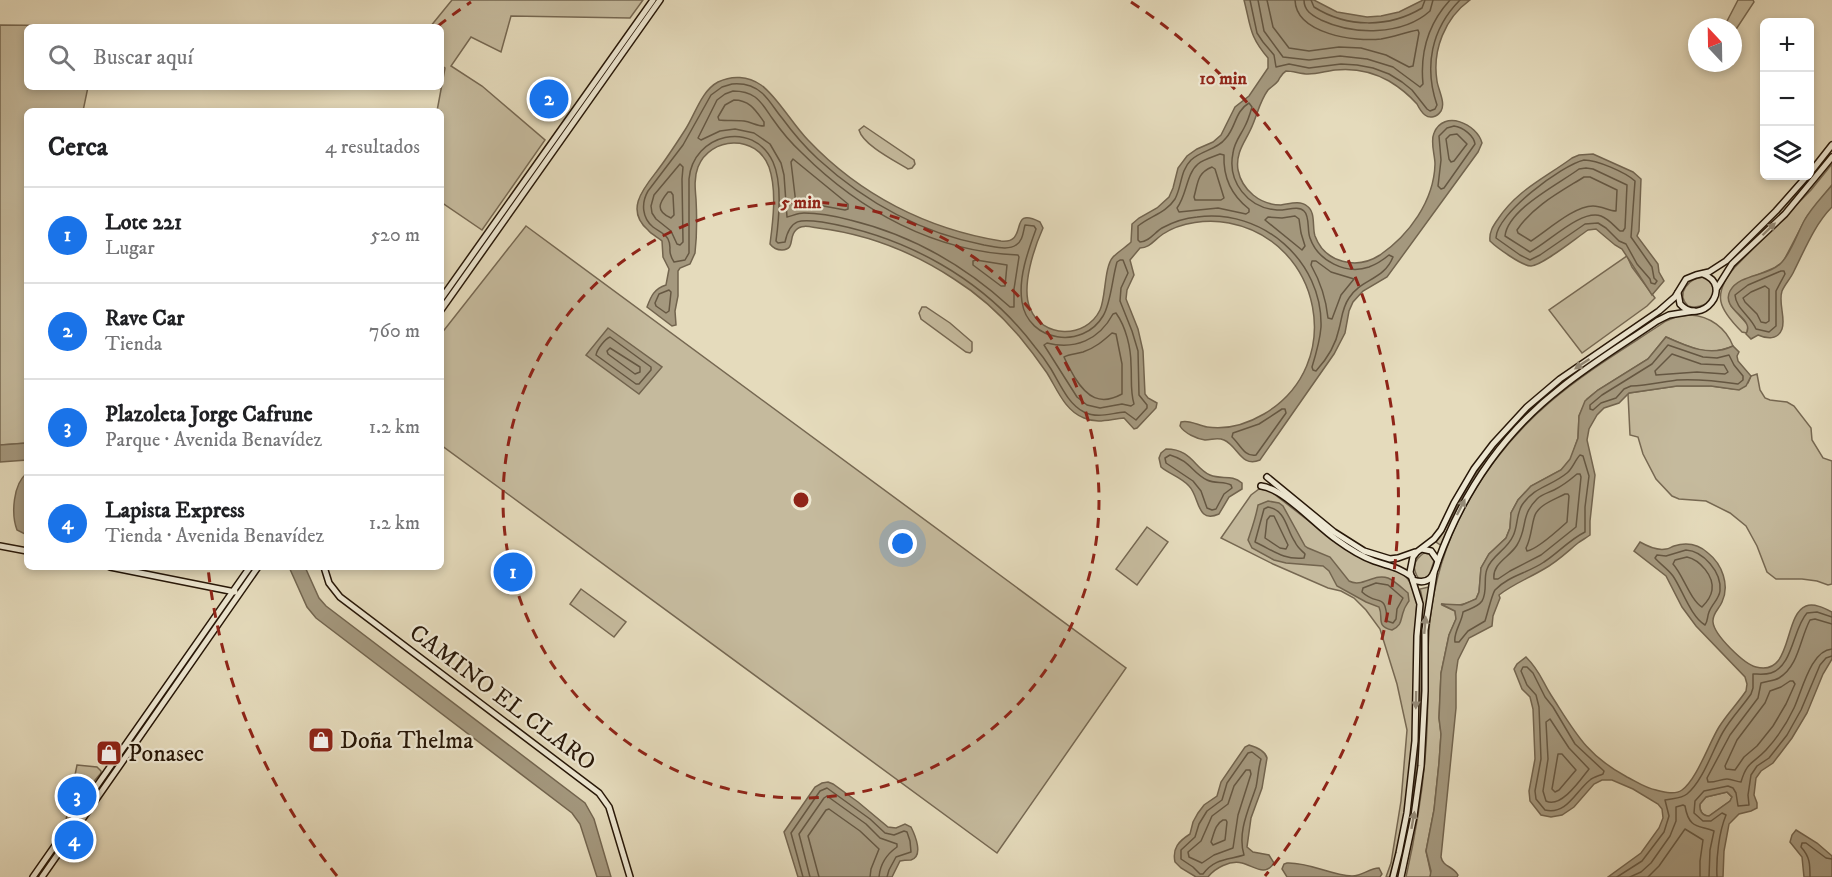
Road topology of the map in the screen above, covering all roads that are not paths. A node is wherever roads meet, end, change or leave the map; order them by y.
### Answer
1 (652, 0) edge
2 (660, 0) edge
3 (1832, 144) edge
4 (1832, 157) edge
5 (1814, 166) edge
6 (1803, 180) edge
7 (1701, 274) junction
8 (1717, 288) junction
9 (1678, 291) junction
10 (444, 295) edge
11 (444, 306) edge
12 (1694, 311) junction
13 (1268, 477) dead end
14 (1261, 486) dead end
15 (0, 546) edge
16 (24, 550) edge
17 (1419, 550) junction
18 (1438, 561) junction
19 (125, 570) edge
20 (248, 570) edge
21 (256, 570) edge
22 (325, 570) edge
23 (1434, 573) junction
24 (1412, 579) junction
25 (232, 591) junction
26 (239, 593) junction
27 (33, 877) edge
28 (42, 877) edge
29 (630, 877) edge
30 (1393, 877) edge
31 (1401, 877) edge

1 - 10 street
2 - 11 street
3 - 5 street
8 -> 4 street
6 - 7 street
7 - 8 street
7 - 9 street
8 - 12 street
9 - 12 street
9 -> 17 street
18 -> 12 street
13 - 17 street
14 - 24 street
15 - 16 street
17 - 18 street
17 - 24 street
18 - 23 street
19 - 25 street
20 - 25 street
21 - 26 street
22 - 29 street, CAMINO EL CLARO
23 - 24 street
31 -> 23 street
24 -> 30 street
25 - 26 street
25 - 27 street
26 - 28 street

